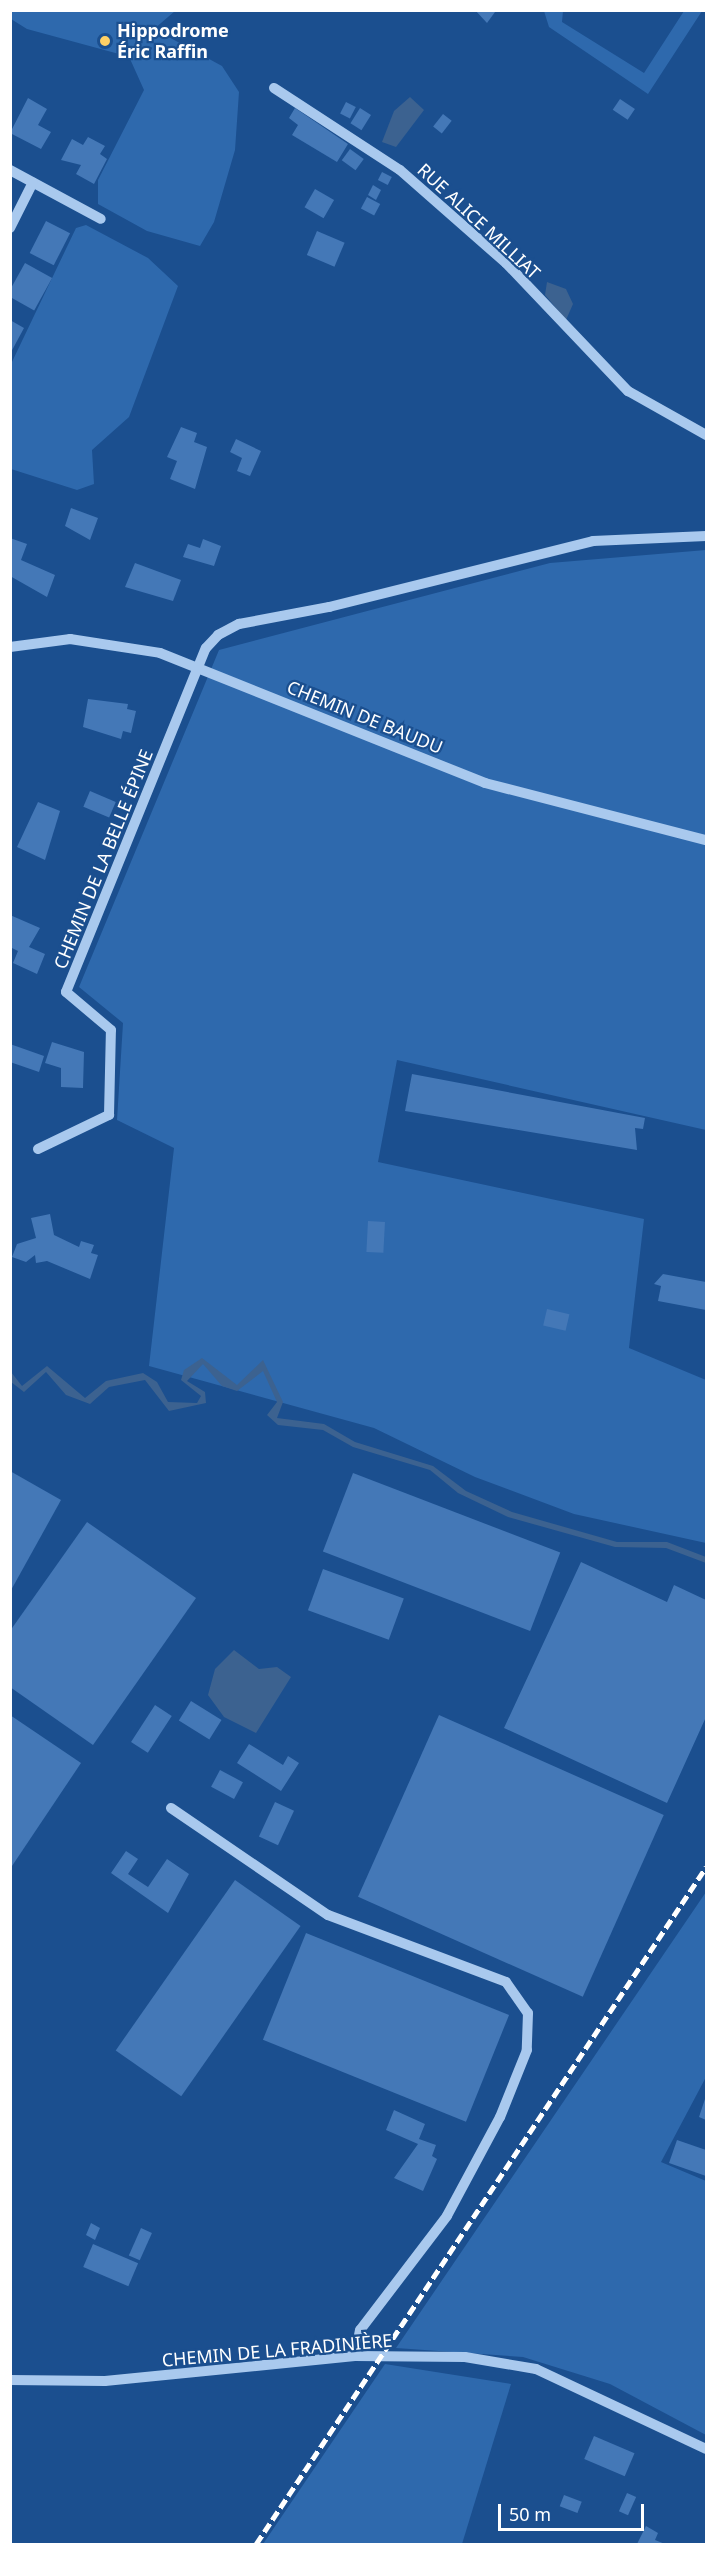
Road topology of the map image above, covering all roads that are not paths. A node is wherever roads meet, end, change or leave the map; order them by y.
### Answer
1 (274, 88) dead end
2 (10, 170) edge
3 (33, 182) junction
4 (101, 219) dead end
5 (10, 228) edge
6 (706, 435) edge
7 (706, 536) edge
8 (10, 647) edge
9 (200, 665) junction
10 (706, 840) edge
11 (38, 1149) dead end
12 (171, 1808) dead end
13 (355, 2356) junction
14 (10, 2380) edge
15 (706, 2449) edge

1 - 6 street, RUE ALICE MILLIAT
2 - 3 street
3 - 4 street
3 - 5 street
7 - 9 street
8 - 9 street, CHEMIN DE BAUDU
9 - 10 street, CHEMIN DE BAUDU
9 - 11 street, CHEMIN DE LA BELLE ÉPINE
12 - 13 street
13 - 14 street, CHEMIN DE LA FRADINIÈRE
13 - 15 street, CHEMIN DE LA FRADINIÈRE

